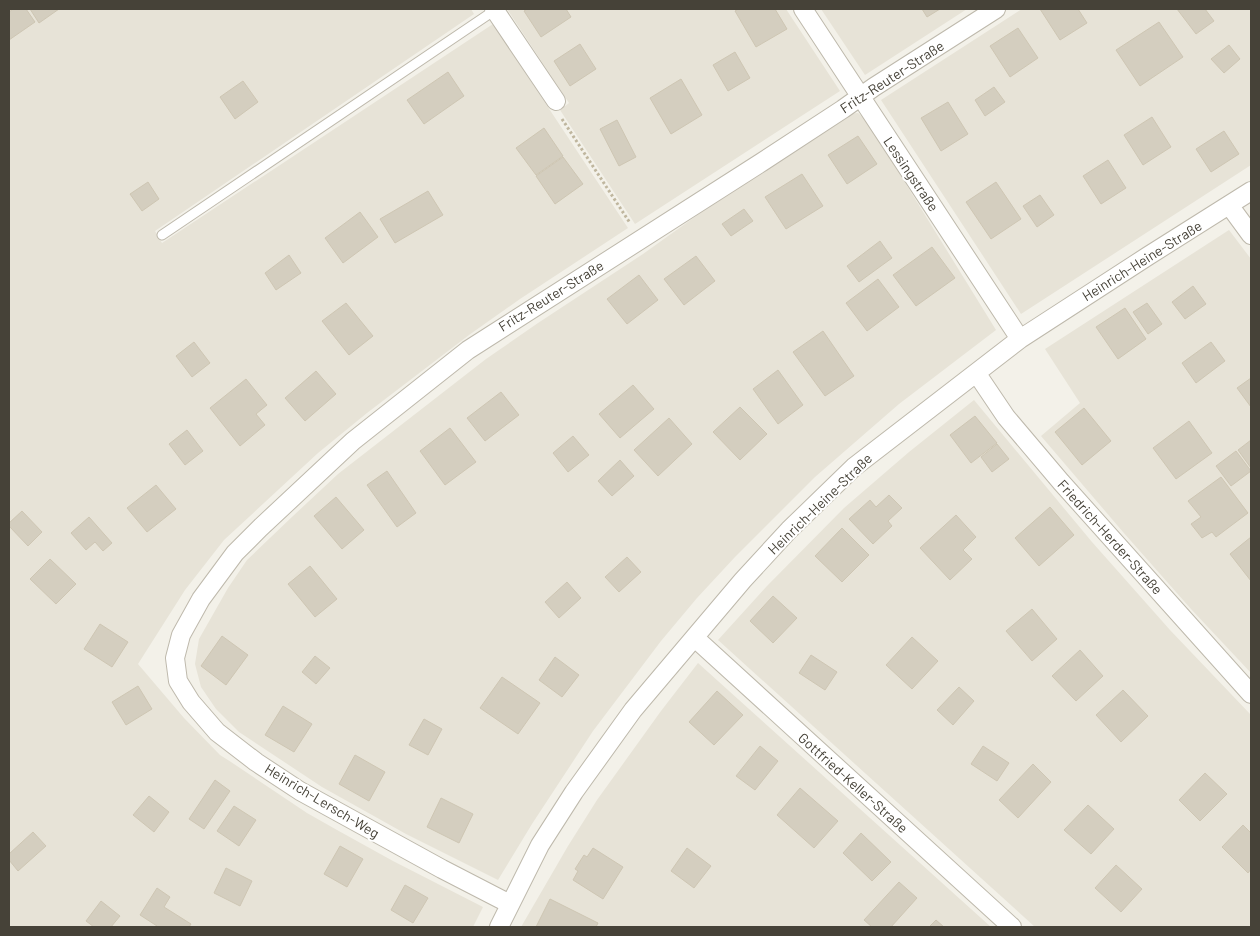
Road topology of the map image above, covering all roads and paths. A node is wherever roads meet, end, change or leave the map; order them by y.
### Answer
1 (803, 9) edge
2 (996, 9) edge
3 (494, 10) edge
4 (860, 96) junction
5 (556, 101) joint
6 (1251, 191) edge
7 (1230, 205) junction
8 (162, 235) dead end
9 (1251, 235) edge
10 (640, 240) junction
11 (1020, 339) junction
12 (977, 374) junction
13 (694, 638) junction
14 (175, 658) joint
15 (1251, 694) edge
16 (510, 904) junction
17 (499, 927) edge
18 (1012, 927) edge

1 - 4 street, Lessingstraße
2 - 4 street, Fritz-Reuter-Straße
3 - 5 street
3 - 8 lane
4 - 10 street, Fritz-Reuter-Straße
4 - 11 street, Lessingstraße
5 - 10 path
6 - 7 street, Heinrich-Heine-Straße
7 - 9 street
7 - 11 street, Heinrich-Heine-Straße
10 - 14 street, Fritz-Reuter-Straße
11 - 12 street, Heinrich-Heine-Straße
12 - 13 street, Heinrich-Heine-Straße
12 - 15 street, Friedrich-Herder-Straße
13 - 16 street, Heinrich-Heine-Straße
13 - 18 street, Gottfried-Keller-Straße
14 - 16 street, Heinrich-Lersch-Weg
16 - 17 street, Heinrich-Heine-Straße

